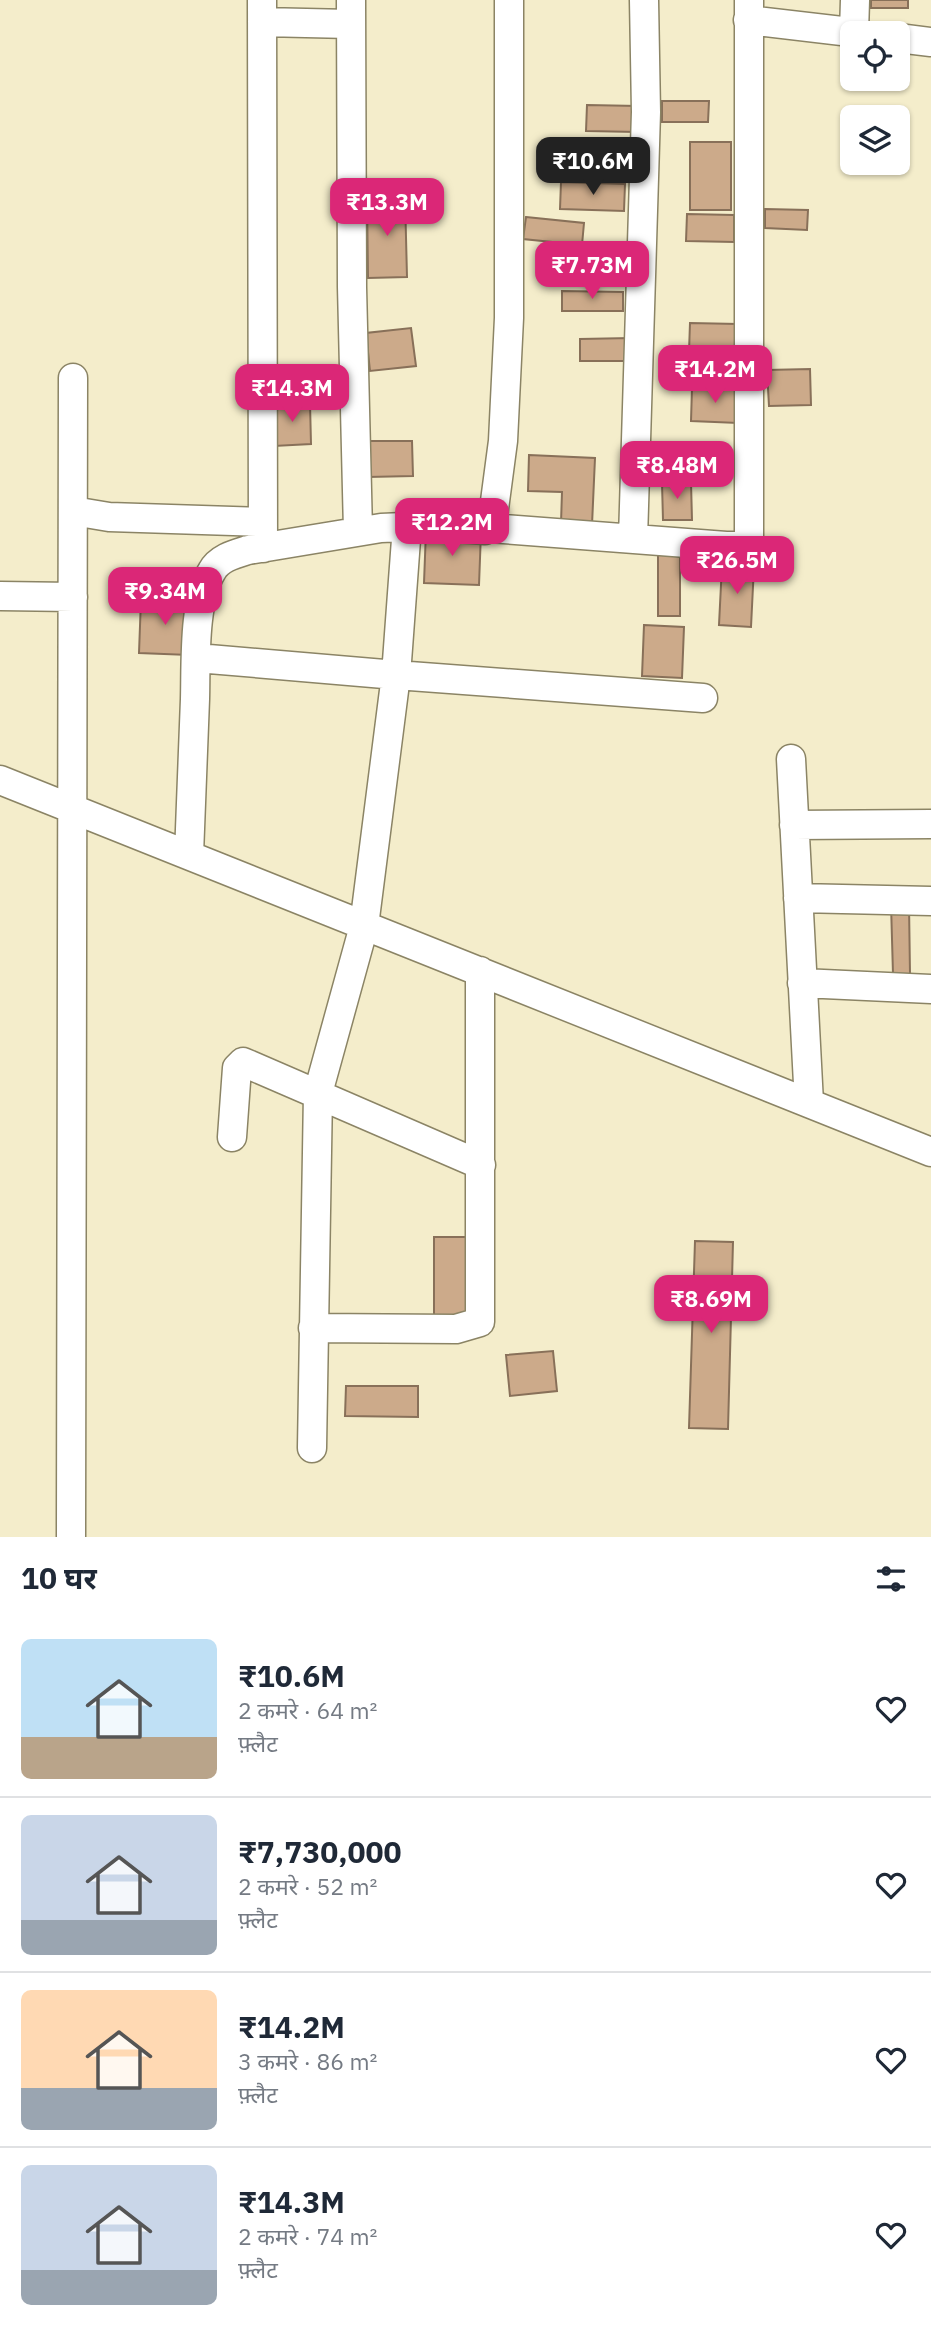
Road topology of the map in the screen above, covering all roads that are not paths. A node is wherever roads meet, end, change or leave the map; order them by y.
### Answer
1 (509, 0) edge
2 (644, 0) edge
3 (855, 0) edge
4 (748, 10) edge
5 (262, 11) edge
6 (351, 12) edge
7 (856, 21) edge
8 (840, 30) edge
9 (910, 39) edge
10 (931, 42) edge
11 (73, 378) dead end
12 (73, 511) junction
13 (407, 526) junction
14 (490, 528) junction
15 (358, 531) junction
16 (262, 535) junction
17 (632, 540) junction
18 (0, 596) edge
19 (73, 597) junction
20 (197, 658) junction
21 (396, 675) junction
22 (703, 698) dead end
23 (791, 759) dead end
24 (0, 780) edge
25 (74, 810) junction
26 (931, 824) edge
27 (794, 825) junction
28 (189, 855) junction
29 (798, 898) junction
30 (931, 901) edge
31 (364, 926) junction
32 (480, 971) junction
33 (802, 983) junction
34 (931, 989) edge
35 (318, 1093) junction
36 (809, 1103) junction
37 (233, 1137) dead end
38 (931, 1152) edge
39 (481, 1165) junction
40 (313, 1328) junction
41 (312, 1448) dead end
42 (71, 1537) edge

1 - 14 street
2 - 17 street
3 - 7 street
4 - 8 street
4 - 17 street
5 - 6 street
5 - 16 street
6 - 15 street
9 - 10 street
11 - 12 street
12 - 16 street
12 - 19 street
13 - 14 street
13 - 15 street
13 - 21 street
14 - 17 street
15 - 16 street
16 - 20 street
18 - 19 street
19 - 25 street
20 - 21 street
20 - 28 street
21 - 22 street
21 - 31 street
23 - 27 street
24 - 25 street
25 - 28 street
25 - 42 street
26 - 27 street
27 - 29 street
28 - 31 street
29 - 30 street
29 - 33 street
31 - 32 street
31 - 35 street
32 - 36 street
32 - 39 street
33 - 34 street
33 - 36 street
35 - 37 street
35 - 39 street
35 - 40 street
36 - 38 street
39 - 40 street
40 - 41 street

